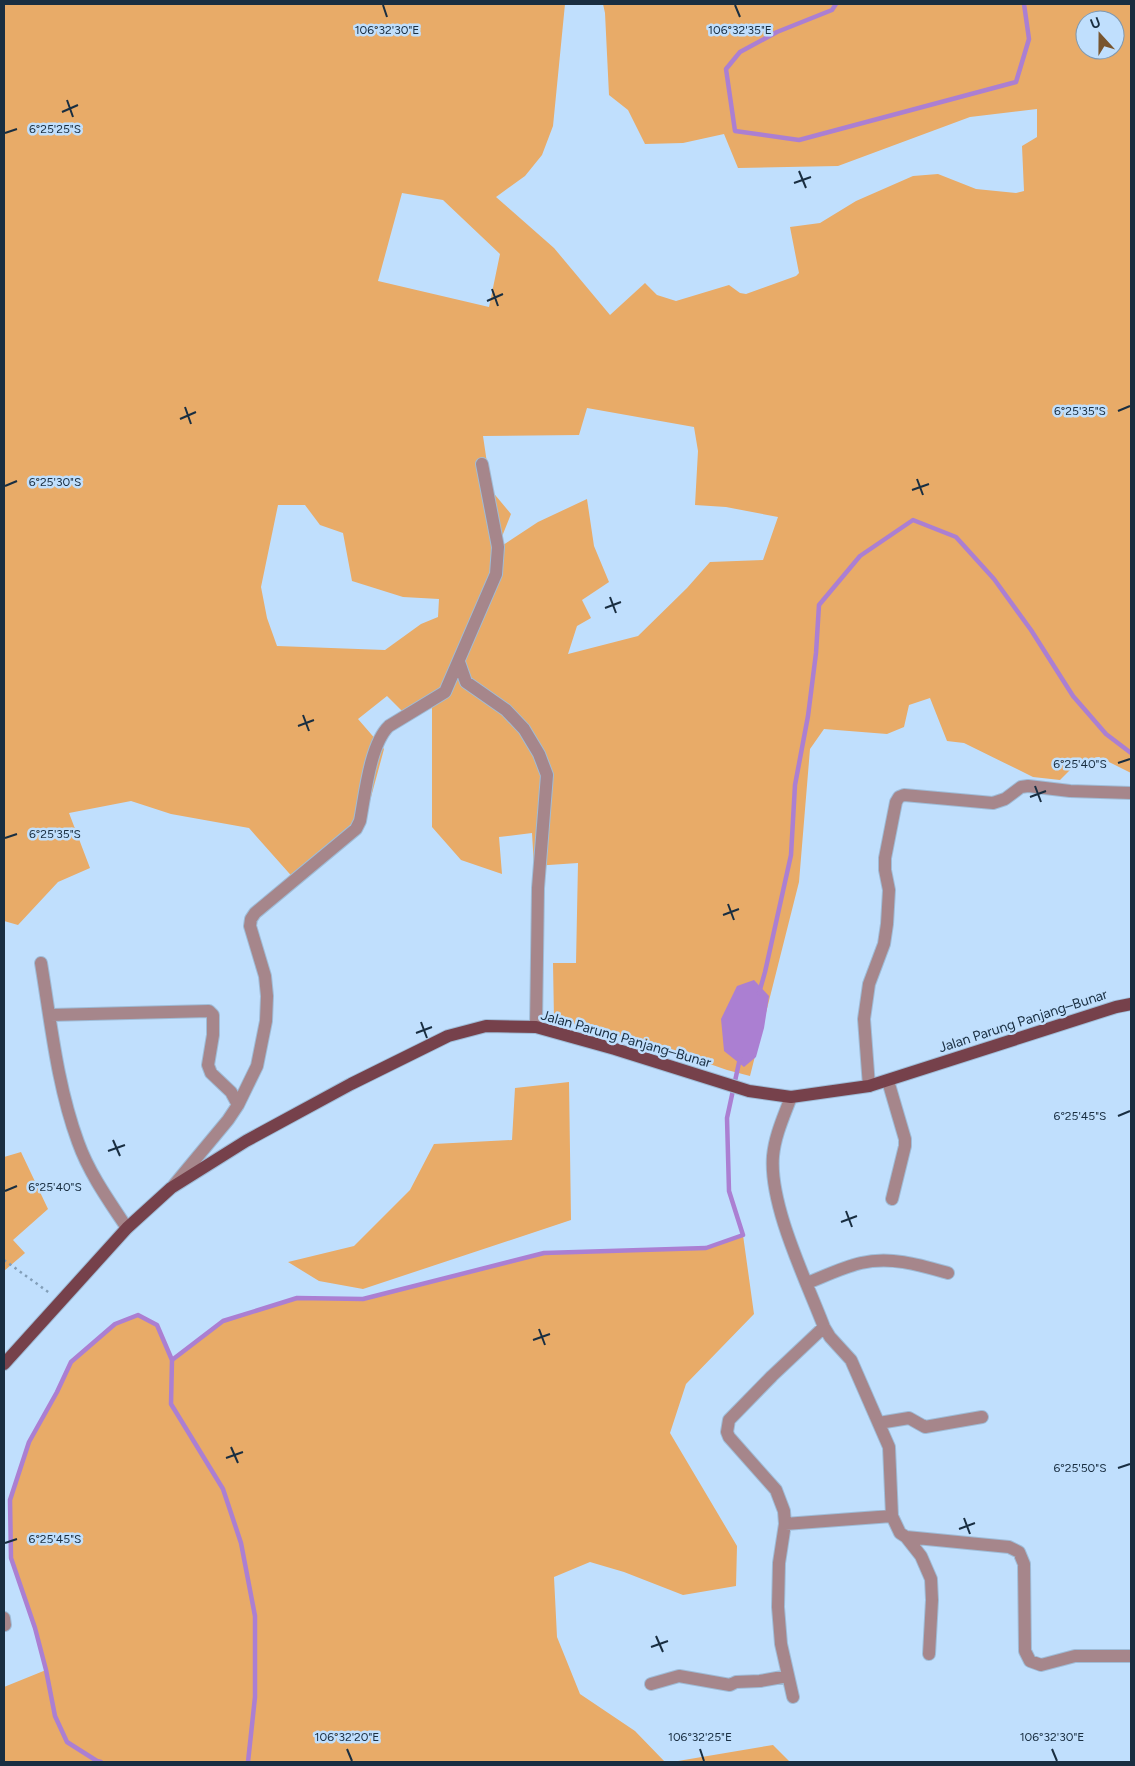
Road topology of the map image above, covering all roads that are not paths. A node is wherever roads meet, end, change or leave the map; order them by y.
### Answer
1 (482, 464) dead end
2 (459, 662) junction
3 (1131, 793) edge
4 (41, 964) dead end
5 (1131, 1004) edge
6 (50, 1015) junction
7 (536, 1027) junction
8 (888, 1081) junction
9 (869, 1086) junction
10 (791, 1097) junction
11 (238, 1106) junction
12 (171, 1188) junction
13 (892, 1199) dead end
14 (128, 1228) junction
15 (948, 1273) dead end
16 (807, 1283) junction
17 (824, 1327) junction
18 (4, 1364) edge
19 (982, 1417) dead end
20 (879, 1423) junction
21 (892, 1516) junction
22 (785, 1524) junction
23 (906, 1537) junction
24 (930, 1654) dead end
25 (1131, 1656) edge
26 (788, 1676) junction
27 (651, 1684) dead end
28 (793, 1698) dead end

1 - 2 street
2 - 7 street
2 - 11 street
3 - 9 street
4 - 6 street
5 - 8 main road, Jalan Parung Panjang–Bunar
6 - 11 street
6 - 14 street
7 - 10 main road, Jalan Parung Panjang–Bunar
7 - 12 main road, Jalan Parung Panjang–Bunar
8 - 9 main road, Jalan Parung Panjang–Bunar
8 - 13 street
9 - 10 main road, Jalan Parung Panjang–Bunar
10 - 16 street
11 - 12 street
12 - 14 main road, Jalan Parung Panjang–Bunar
14 - 18 main road, Jalan Parung Panjang–Bunar
15 - 16 street
16 - 17 street
17 - 20 street
17 - 22 street
19 - 20 street
20 - 21 street
21 - 22 street
21 - 23 street
22 - 26 street
23 - 24 street
23 - 25 street
26 - 27 street
26 - 28 street

